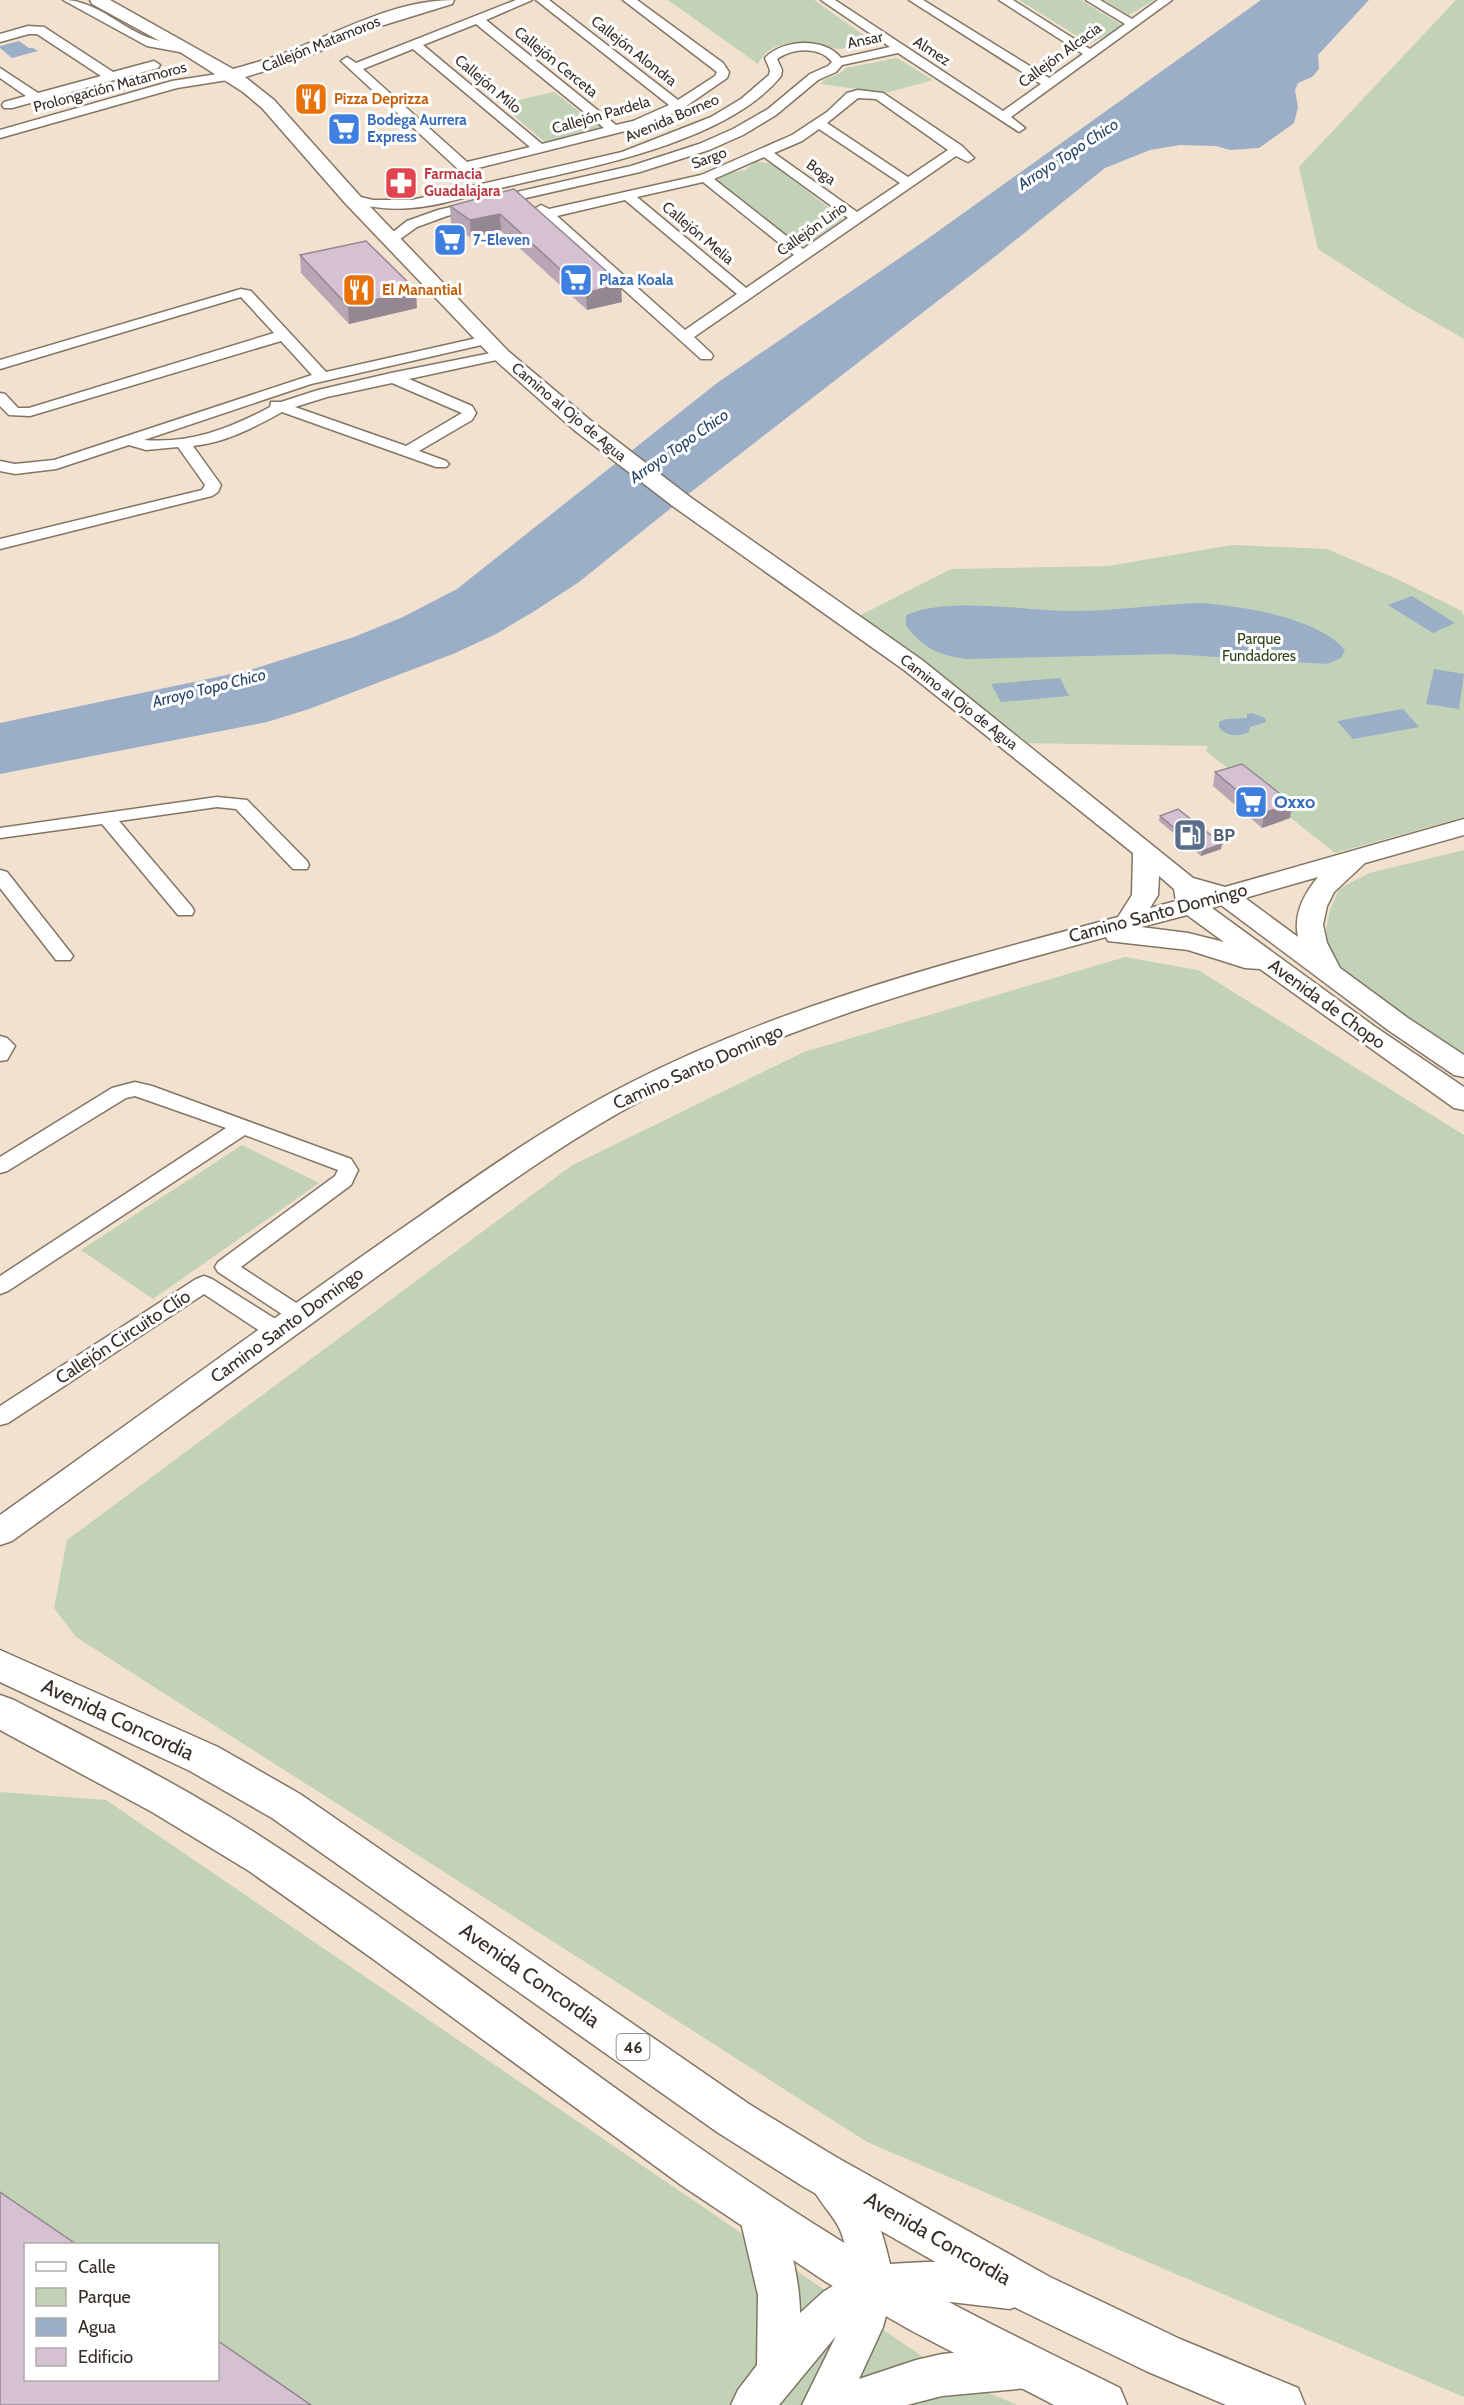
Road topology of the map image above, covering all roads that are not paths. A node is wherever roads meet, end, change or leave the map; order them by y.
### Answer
1 (69, 0) edge
2 (98, 0) edge
3 (446, 0) edge
4 (526, 0) edge
5 (542, 0) edge
6 (629, 0) edge
7 (827, 0) edge
8 (915, 0) edge
9 (1005, 0) edge
10 (1092, 0) edge
11 (1166, 0) edge
12 (477, 19) junction
13 (1131, 23) junction
14 (0, 38) edge
15 (888, 41) junction
16 (414, 44) junction
17 (185, 49) junction
18 (899, 49) junction
19 (1089, 53) junction
20 (344, 58) dead end
21 (835, 58) junction
22 (154, 65) dead end
23 (354, 68) junction
24 (0, 72) edge
25 (230, 76) junction
26 (112, 77) junction
27 (1048, 83) junction
28 (36, 98) junction
29 (8, 105) dead end
30 (678, 106) junction
31 (658, 116) junction
32 (1003, 117) junction
33 (637, 124) junction
34 (820, 124) junction
35 (1019, 128) dead end
36 (614, 130) junction
37 (693, 130) junction
38 (0, 134) edge
39 (669, 140) junction
40 (718, 141) junction
41 (704, 147) junction
42 (540, 149) junction
43 (766, 153) junction
44 (963, 153) joint
45 (684, 154) junction
46 (740, 164) junction
47 (464, 167) junction
48 (720, 172) junction
49 (476, 177) dead end
50 (705, 178) junction
51 (909, 183) junction
52 (629, 197) junction
53 (352, 199) junction
54 (432, 200) junction
55 (534, 204) edge
56 (443, 213) junction
57 (547, 214) junction
58 (857, 218) junction
59 (391, 239) junction
60 (803, 255) junction
61 (746, 295) junction
62 (284, 335) junction
63 (686, 336) junction
64 (486, 340) junction
65 (501, 355) junction
66 (706, 356) dead end
67 (378, 364) junction
68 (0, 365) edge
69 (322, 377) junction
70 (392, 377) junction
71 (0, 397) edge
72 (260, 397) junction
73 (280, 407) junction
74 (128, 439) junction
75 (183, 443) junction
76 (407, 452) junction
77 (441, 464) dead end
78 (8, 467) edge
79 (0, 481) edge
80 (0, 543) edge
81 (106, 817) junction
82 (1464, 826) edge
83 (0, 834) edge
84 (1146, 851) junction
85 (1367, 853) junction
86 (300, 865) dead end
87 (0, 876) edge
88 (1188, 894) junction
89 (1224, 895) junction
90 (185, 911) dead end
91 (1128, 923) junction
92 (1073, 936) junction
93 (63, 956) dead end
94 (1287, 974) junction
95 (1331, 974) junction
96 (0, 1042) edge
97 (0, 1055) edge
98 (1464, 1068) edge
99 (1464, 1101) edge
100 (243, 1127) junction
101 (0, 1166) edge
102 (0, 1286) edge
103 (288, 1323) junction
104 (0, 1417) edge
105 (52, 1495) junction
106 (0, 1514) edge
107 (0, 1532) edge
108 (3, 1666) edge
109 (0, 1711) edge
110 (820, 2172) junction
111 (760, 2214) junction
112 (873, 2286) junction
113 (1034, 2293) junction
114 (1028, 2367) junction
115 (778, 2372) junction
116 (753, 2405) edge
117 (824, 2405) edge
118 (845, 2405) edge
119 (1103, 2405) edge
120 (1281, 2405) edge

1 - 17 street
2 - 17 street, Camino al Ojo de Agua
3 - 25 street, Callejón Matamoros
4 - 12 street
5 - 30 street, Callejón Alondra
6 - 30 street, Callejón Pardela
7 - 15 street, Almez
8 - 27 street
9 - 19 street
10 - 13 street
11 - 13 street, Callejón Alcacia
12 - 16 street
12 - 36 street, Callejón Cerceta
13 - 19 street, Callejón Alcacia
14 - 26 street
15 - 18 street, Almez
15 - 21 street, Ansar
16 - 23 street
16 - 42 street, Callejón Milo
17 - 25 street, Camino al Ojo de Agua
18 - 21 street, Ansar
18 - 32 street, Almez
19 - 27 street, Callejón Alcacia
20 - 23 street
21 - 37 street, Avenida Borneo
21 - 40 street, Avenida Borneo
22 - 26 street
23 - 47 street
24 - 28 street
25 - 38 street, Prolongación Matamoros
25 - 53 street, Camino al Ojo de Agua
26 - 28 street
27 - 32 street, Callejón Alcacia
28 - 29 street
30 - 31 street, Callejón Pardela
31 - 33 street, Callejón Pardela
31 - 37 street
32 - 35 street, Almez
33 - 36 street, Callejón Pardela
33 - 39 street
34 - 43 street, Sargo
34 - 44 street, Sargo
34 - 51 street
36 - 42 street, Callejón Pardela
37 - 39 street, Avenida Borneo
37 - 40 street
39 - 54 street, Avenida Borneo
40 - 41 street, Avenida Borneo
41 - 45 street, Avenida Borneo
41 - 46 street
42 - 47 street, Callejón Pardela
43 - 46 street, Sargo
43 - 58 street, Boga
44 - 51 street, Callejón Lirio
45 - 48 street
45 - 56 street, Avenida Borneo
46 - 48 street, Sargo
47 - 49 street
48 - 50 street, Sargo
50 - 52 street, Sargo
50 - 60 street
51 - 58 street, Callejón Lirio
52 - 57 street, Sargo
52 - 61 street, Callejón Melia
53 - 54 street, Avenida Borneo
53 - 59 street, Camino al Ojo de Agua
54 - 56 street
55 - 57 street
56 - 59 street, Avenida Borneo
57 - 63 street
58 - 60 street, Callejón Lirio
59 - 64 street, Camino al Ojo de Agua
60 - 61 street, Callejón Lirio
61 - 63 street, Callejón Lirio
62 - 68 street
62 - 69 street
62 - 71 street
63 - 66 street
64 - 65 street, Camino al Ojo de Agua
64 - 67 street
65 - 70 street
65 - 84 street, Camino al Ojo de Agua
67 - 69 street
67 - 70 street
69 - 72 street
70 - 73 street
70 - 76 street
72 - 73 street
72 - 74 street
73 - 75 street
73 - 76 street
74 - 75 street
74 - 78 street
75 - 80 street
76 - 77 street
78 - 79 street
81 - 83 street
81 - 86 street
81 - 90 street
82 - 85 street, Camino Santo Domingo
84 - 88 street, Camino al Ojo de Agua
84 - 91 street
85 - 89 street, Camino Santo Domingo
85 - 95 street
87 - 93 street
88 - 89 street, Camino Santo Domingo
88 - 91 street, Camino Santo Domingo
88 - 94 street, Avenida de Chopo
89 - 95 street, Avenida de Chopo
91 - 92 street, Camino Santo Domingo
92 - 94 street
92 - 103 street, Camino Santo Domingo
94 - 99 street, Avenida de Chopo
95 - 98 street, Avenida de Chopo
96 - 97 street
100 - 101 street
100 - 102 street
100 - 103 street
103 - 104 street, Callejón Circuito Clío
103 - 105 street, Camino Santo Domingo
105 - 106 street
105 - 107 street, Camino Santo Domingo
108 - 110 main road, Avenida Concordia / 46
109 - 111 main road
110 - 112 street
110 - 113 main road, Avenida Concordia / 46
111 - 112 main road
111 - 115 street
112 - 113 street
112 - 114 main road
112 - 115 street
112 - 117 street
113 - 120 main road, Avenida Concordia / 46
114 - 118 street
114 - 119 main road
115 - 116 street

